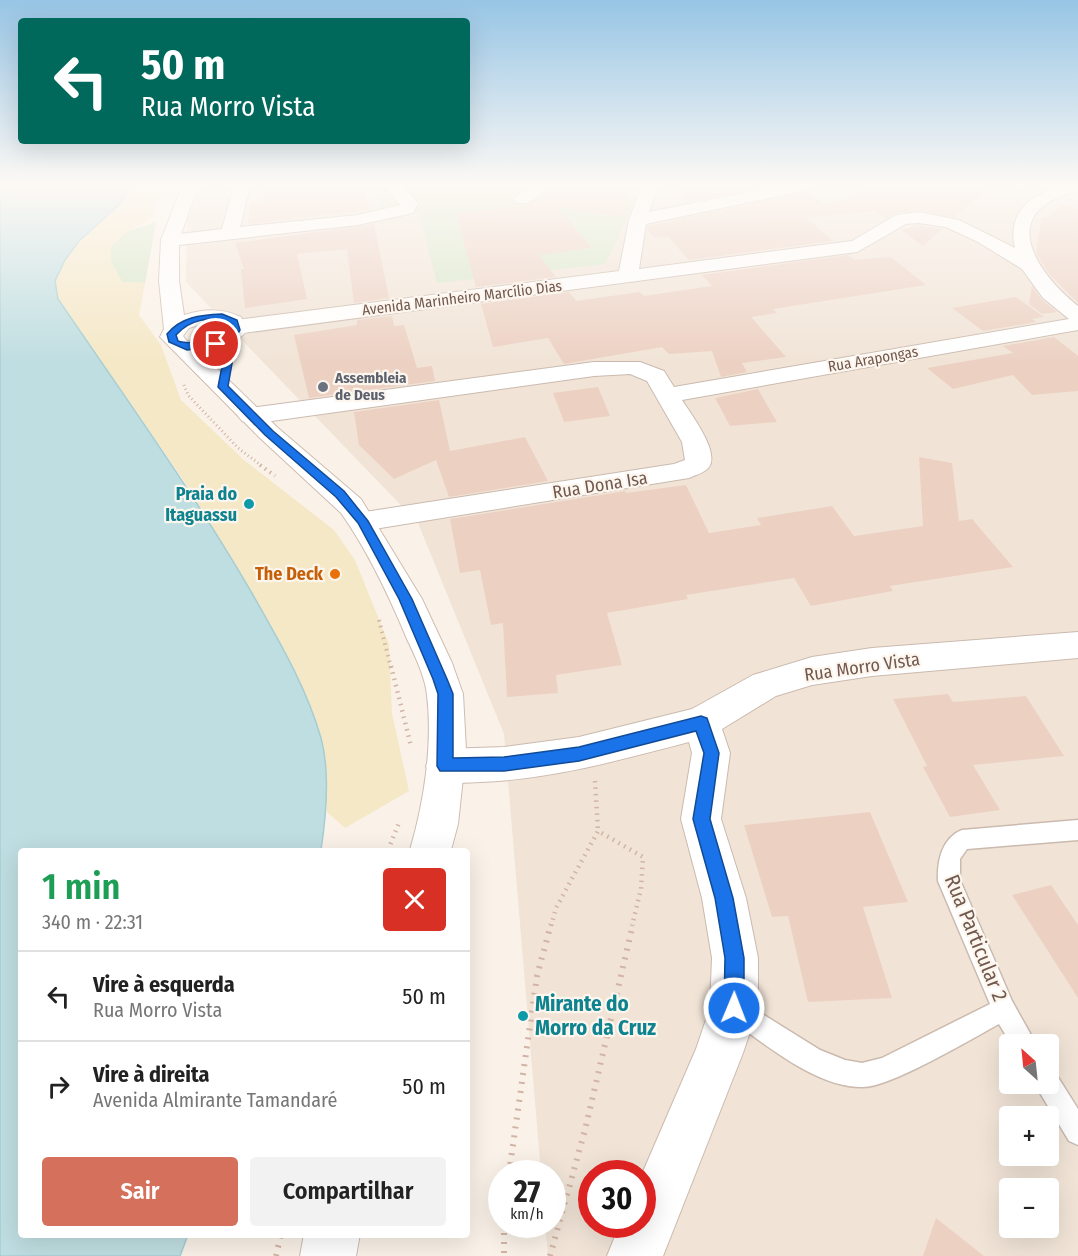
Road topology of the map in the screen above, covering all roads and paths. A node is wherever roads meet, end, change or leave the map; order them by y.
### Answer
1 (170, 245) edge
2 (634, 245) edge
3 (859, 245) edge
4 (996, 245) edge
5 (1023, 245) edge
6 (1028, 265) junction
7 (628, 276) junction
8 (171, 290) junction
9 (1078, 316) edge
10 (1078, 324) edge
11 (228, 326) junction
12 (178, 337) junction
13 (184, 384) dead end
14 (223, 387) junction
15 (669, 395) junction
16 (251, 416) junction
17 (283, 483) dead end
18 (362, 521) junction
19 (378, 614) dead end
20 (1078, 645) edge
21 (701, 723) junction
22 (429, 758) junction
23 (604, 777) dead end
24 (400, 820) dead end
25 (1078, 830) edge
26 (598, 831) junction
27 (389, 848) edge
28 (432, 848) edge
29 (734, 1008) junction
30 (1004, 1009) junction
31 (1018, 1034) edge
32 (1053, 1094) edge
33 (1078, 1132) edge
34 (510, 1160) edge
35 (280, 1238) edge
36 (331, 1238) edge
37 (504, 1238) edge
38 (276, 1256) edge
39 (328, 1256) edge
40 (504, 1256) edge
41 (550, 1256) edge
42 (635, 1256) edge

1 - 8 street
2 - 7 street
3 - 7 street, Avenida Marinheiro Marcílio Dias
4 - 6 street, Avenida Marinheiro Marcílio Dias
5 - 6 street
6 - 9 street
7 - 11 street, Avenida Marinheiro Marcílio Dias
8 - 11 street
8 - 12 street
10 - 15 street, Rua Arapongas
11 - 12 street
11 - 12 street
11 - 14 street
12 - 14 street
13 - 17 path
14 - 16 street
15 - 16 street, Rua Dona Isa
15 - 18 street, Rua Dona Isa
16 - 18 street
18 - 22 street
19 - 22 path
20 - 21 street, Rua Morro Vista
21 - 22 street, Rua Morro Vista
21 - 29 street
22 - 28 street
23 - 26 path
24 - 27 path
25 - 30 lane, Rua Particular 2
26 - 34 path
26 - 41 path
29 - 30 lane
29 - 42 street
30 - 31 lane, Rua Particular 2
32 - 33 lane
35 - 38 path
36 - 39 street
37 - 40 path

